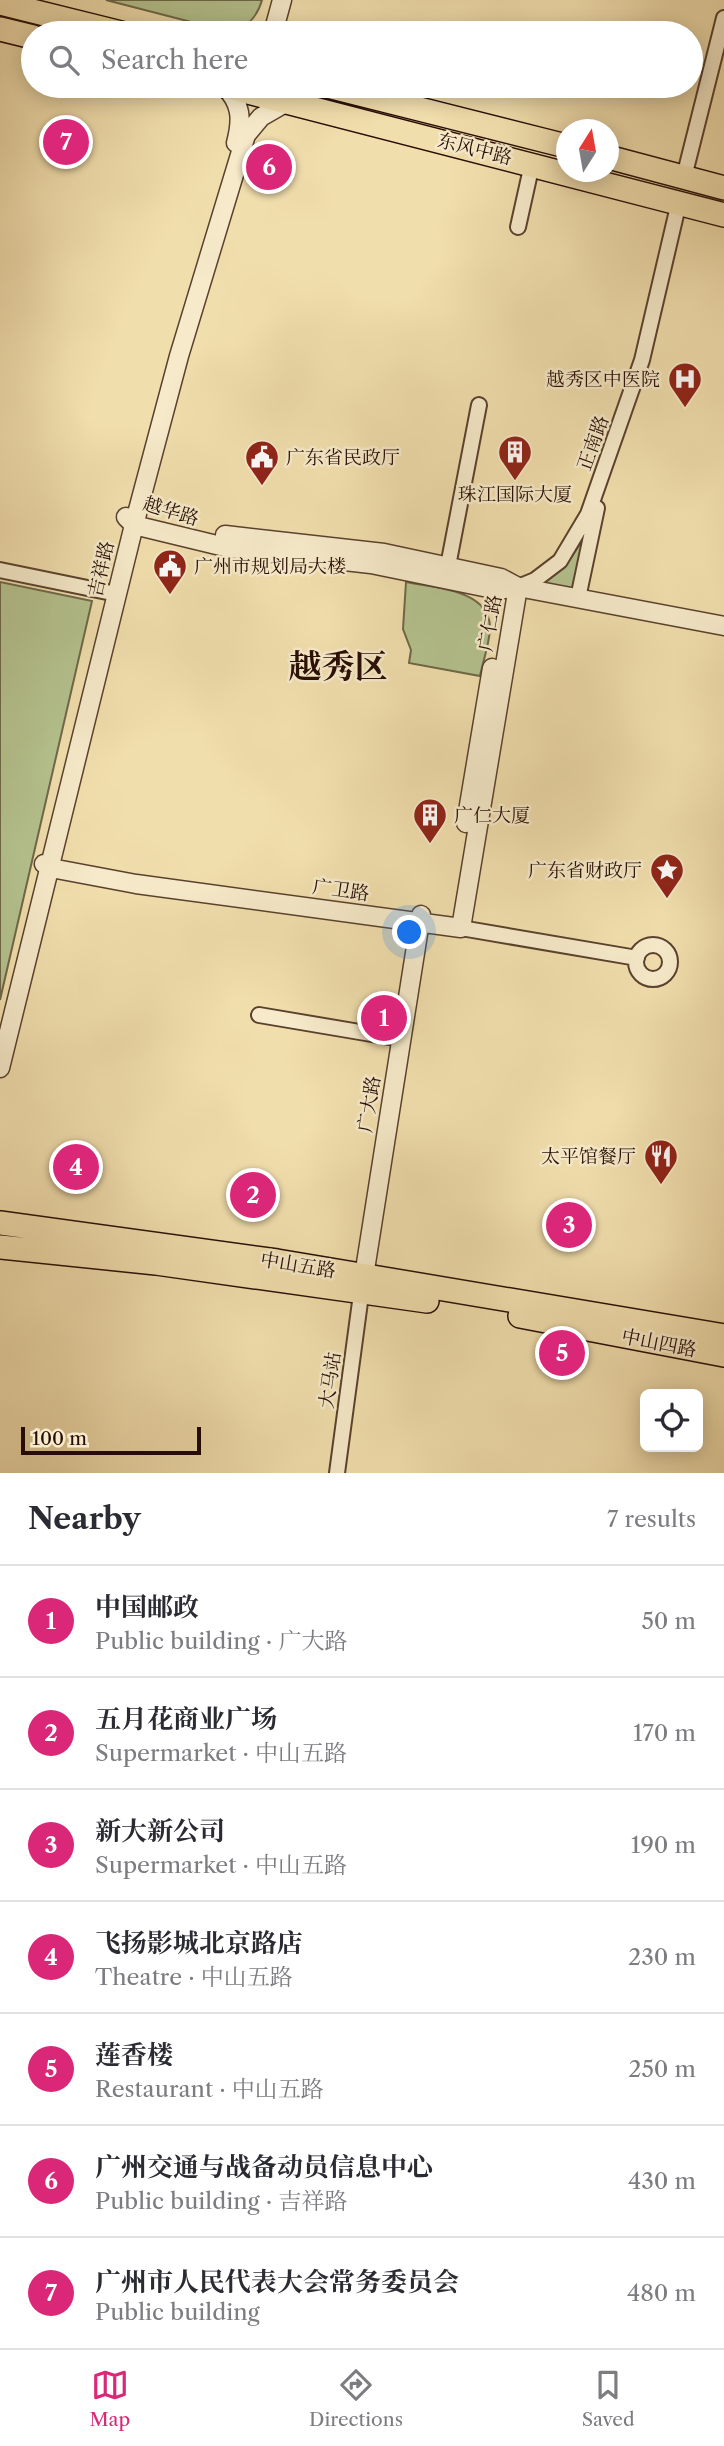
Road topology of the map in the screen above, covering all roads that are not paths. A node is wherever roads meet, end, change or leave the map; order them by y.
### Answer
1 (282, 0) edge
2 (0, 3) edge
3 (724, 18) edge
4 (73, 21) edge
5 (276, 21) edge
6 (0, 29) edge
7 (21, 34) edge
8 (234, 98) edge
9 (272, 98) edge
10 (376, 98) edge
11 (287, 102) junction
12 (556, 143) edge
13 (619, 160) edge
14 (533, 164) junction
15 (684, 177) junction
16 (724, 188) edge
17 (679, 202) junction
18 (724, 215) edge
19 (518, 227) dead end
20 (479, 405) dead end
21 (606, 466) junction
22 (132, 519) junction
23 (448, 566) junction
24 (0, 570) edge
25 (518, 587) junction
26 (107, 592) junction
27 (578, 598) junction
28 (724, 626) edge
29 (48, 864) junction
30 (421, 919) junction
31 (456, 924) junction
32 (636, 958) dead end
33 (259, 1015) dead end
34 (0, 1021) edge
35 (401, 1039) junction
36 (0, 1068) edge
37 (0, 1223) edge
38 (0, 1247) edge
39 (363, 1284) junction
40 (594, 1321) junction
41 (724, 1336) edge
42 (724, 1355) edge
43 (337, 1473) edge

1 - 5 street
2 - 4 main road
3 - 15 street
6 - 7 main road
8 - 22 street, 吉祥路
9 - 11 main road, 东风中路
10 - 12 main road, 东风中路
11 - 14 main road, 东风中路
11 - 22 street, 吉祥路
13 - 15 main road
14 - 17 main road, 东风中路
14 - 19 street
15 - 16 main road
17 - 18 main road, 东风中路
17 - 21 street, 正南路
20 - 23 street
21 - 25 street, 正南路
21 - 27 street
22 - 23 street, 越华路
22 - 25 street, 越华路
22 - 26 street, 吉祥路
22 - 29 street, 吉祥路
23 - 25 street, 越华路
24 - 26 street
25 - 27 street, 越华路
25 - 31 street, 广仁路
26 - 29 street, 吉祥路
27 - 28 street, 越华路
29 - 30 street, 广卫路
29 - 34 street, 吉祥路
29 - 36 street, 吉祥路
30 - 31 street, 广卫路
30 - 35 street, 广大路
31 - 32 street, 广卫路
33 - 35 street
35 - 39 street, 广大路
37 - 39 main road, 中山五路
38 - 39 main road, 中山五路
39 - 40 main road, 中山五路
39 - 43 street, 大马站
40 - 41 main road, 中山四路
40 - 42 main road, 中山四路

